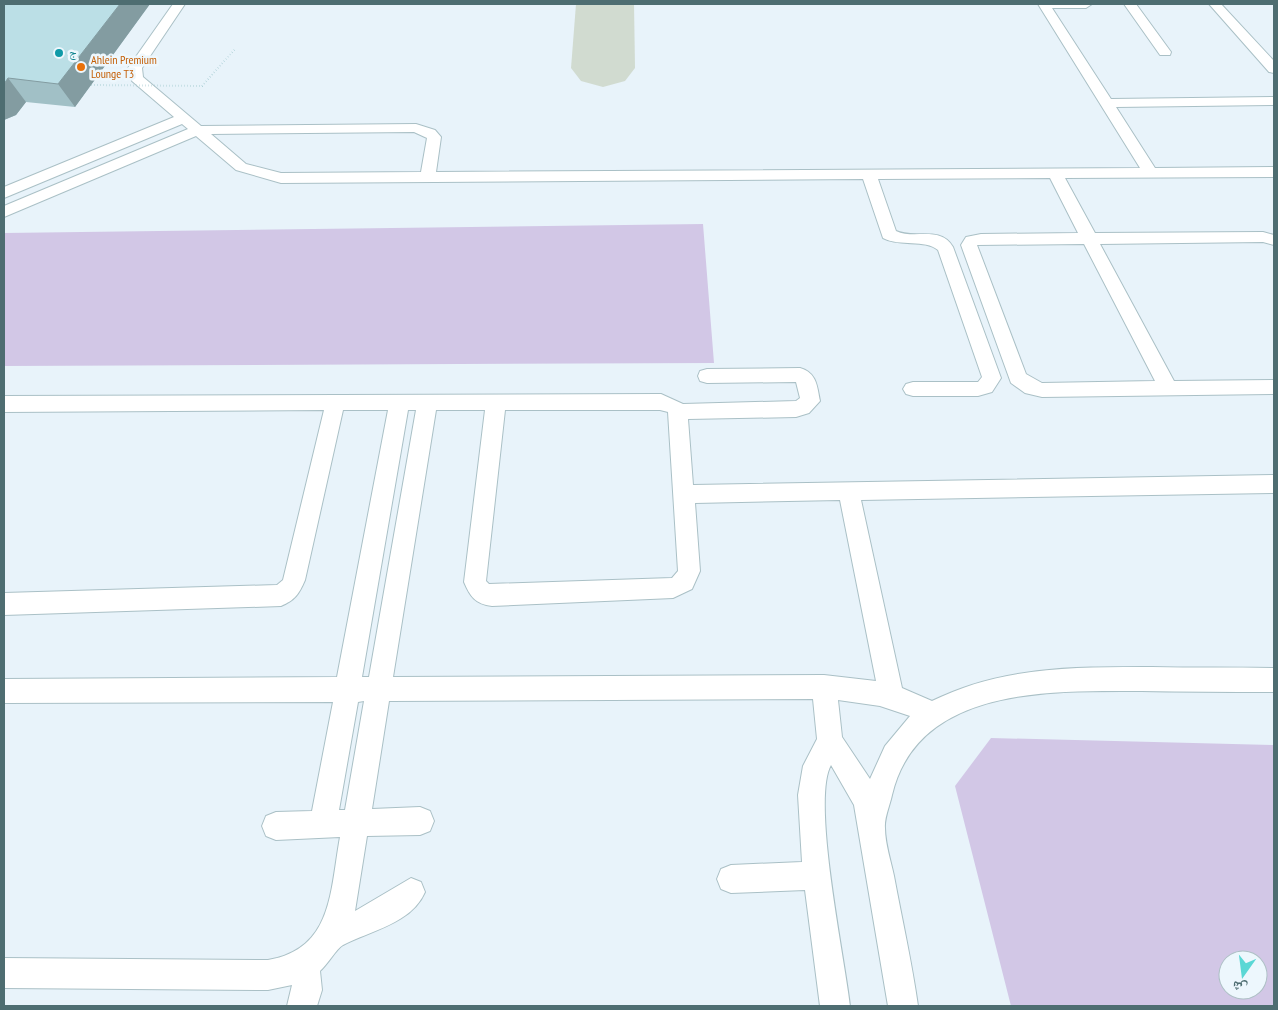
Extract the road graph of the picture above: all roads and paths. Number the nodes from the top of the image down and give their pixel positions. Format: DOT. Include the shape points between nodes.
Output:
graph roads {
  1 [pos="179,4"];
  2 [pos="1044,4"];
  3 [pos="1086,4"];
  4 [pos="1130,4"];
  5 [pos="1215,4"];
  6 [pos="236,48"];
  7 [pos="1165,52"];
  8 [pos="1274,70"];
  9 [pos="91,85"];
  10 [pos="1274,101"];
  11 [pos="1107,104"];
  12 [pos="183,118"];
  13 [pos="197,130"];
  14 [pos="1274,172"];
  15 [pos="1055,173"];
  16 [pos="1151,173"];
  17 [pos="869,174"];
  18 [pos="428,177"];
  19 [pos="4,194"];
  20 [pos="4,212"];
  21 [pos="1089,238"];
  22 [pos="1274,240"];
  23 [pos="707,376"];
  24 [pos="1274,387"];
  25 [pos="1168,388"];
  26 [pos="913,389"];
  27 [pos="496,402"];
  28 [pos="335,403"];
  29 [pos="399,403"];
  30 [pos="427,403"];
  31 [pos="4,404"];
  32 [pos="678,412"];
  33 [pos="1274,484"];
  34 [pos="849,491"];
  35 [pos="684,494"];
  36 [pos="4,604"];
  37 [pos="1274,680"];
  38 [pos="824,687"];
  39 [pos="347,689"];
  40 [pos="380,689"];
  41 [pos="4,691"];
  42 [pos="891,696"];
  43 [pos="932,714"];
  44 [pos="830,741"];
  45 [pos="420,822"];
  46 [pos="358,823"];
  47 [pos="323,825"];
  48 [pos="276,826"];
  49 [pos="872,827"];
  50 [pos="817,876"];
  51 [pos="731,879"];
  52 [pos="411,892"];
  53 [pos="333,934"];
  54 [pos="305,965"];
  55 [pos="4,973"];
  56 [pos="302,1006"];
  57 [pos="835,1006"];
  58 [pos="903,1006"];
  1 -- 12 [label="lane" via="135,68 135,73"];
  2 -- 3 [label="lane"];
  2 -- 11 [label="lane"];
  4 -- 7 [label="lane"];
  5 -- 8 [label="lane"];
  6 -- 9 [label="path, bridge" via="202,86"];
  10 -- 11 [label="lane"];
  11 -- 16 [label="lane"];
  12 -- 13 [label="lane"];
  12 -- 19 [label="lane"];
  13 -- 18 [label="lane" via="241,167 265,176 295,179"];
  13 -- 18 [label="lane" via="416,128 434,137"];
  13 -- 20 [label="lane"];
  14 -- 16 [label="lane"];
  15 -- 16 [label="lane"];
  15 -- 17 [label="lane"];
  15 -- 21 [label="lane"];
  17 -- 18 [label="lane"];
  17 -- 26 [label="lane" via="889,234 897,238 934,239 945,247 992,378 985,387 978,389"];
  21 -- 22 [label="lane" via="1263,237"];
  21 -- 25 [label="lane"];
  21 -- 25 [label="lane" via="981,239 969,245 1018,378 1032,388 1042,390"];
  23 -- 32 [label="lane" via="800,375 807,381 810,401 796,410"];
  24 -- 25 [label="lane"];
  27 -- 30 [label="lane"];
  27 -- 32 [label="lane" via="661,402"];
  27 -- 35 [label="lane" via="475,582 484,595 673,588 681,585 689,572"];
  28 -- 29 [label="lane"];
  28 -- 31 [label="lane"];
  28 -- 36 [label="lane" via="294,580 290,589 281,595"];
  29 -- 30 [label="lane"];
  29 -- 39 [label="lane"];
  30 -- 40 [label="lane"];
  32 -- 35 [label="lane"];
  33 -- 34 [label="lane"];
  34 -- 35 [label="lane"];
  34 -- 42 [label="lane"];
  37 -- 43 [label="lane" via="1073,679 1028,683 988,691"];
  38 -- 40 [label="lane"];
  38 -- 42 [label="lane"];
  38 -- 44 [label="lane"];
  39 -- 40 [label="lane"];
  39 -- 41 [label="lane"];
  39 -- 47 [label="lane"];
  40 -- 46 [label="lane"];
  42 -- 43 [label="lane"];
  43 -- 49 [label="lane" via="913,729 894,755 882,782"];
  44 -- 49 [label="lane" via="860,788"];
  44 -- 50 [label="lane" via="816,766 811,795"];
  45 -- 46 [label="lane"];
  46 -- 47 [label="lane"];
  46 -- 53 [label="lane" via="341,912"];
  47 -- 48 [label="lane"];
  49 -- 58 [label="lane"];
  50 -- 51 [label="lane"];
  50 -- 57 [label="lane"];
  52 -- 53 [label="lane" via="386,912 362,925"];
  53 -- 54 [label="lane" via="321,952"];
  54 -- 55 [label="lane" via="287,973 268,975"];
  54 -- 56 [label="lane" via="307,990"];
}
